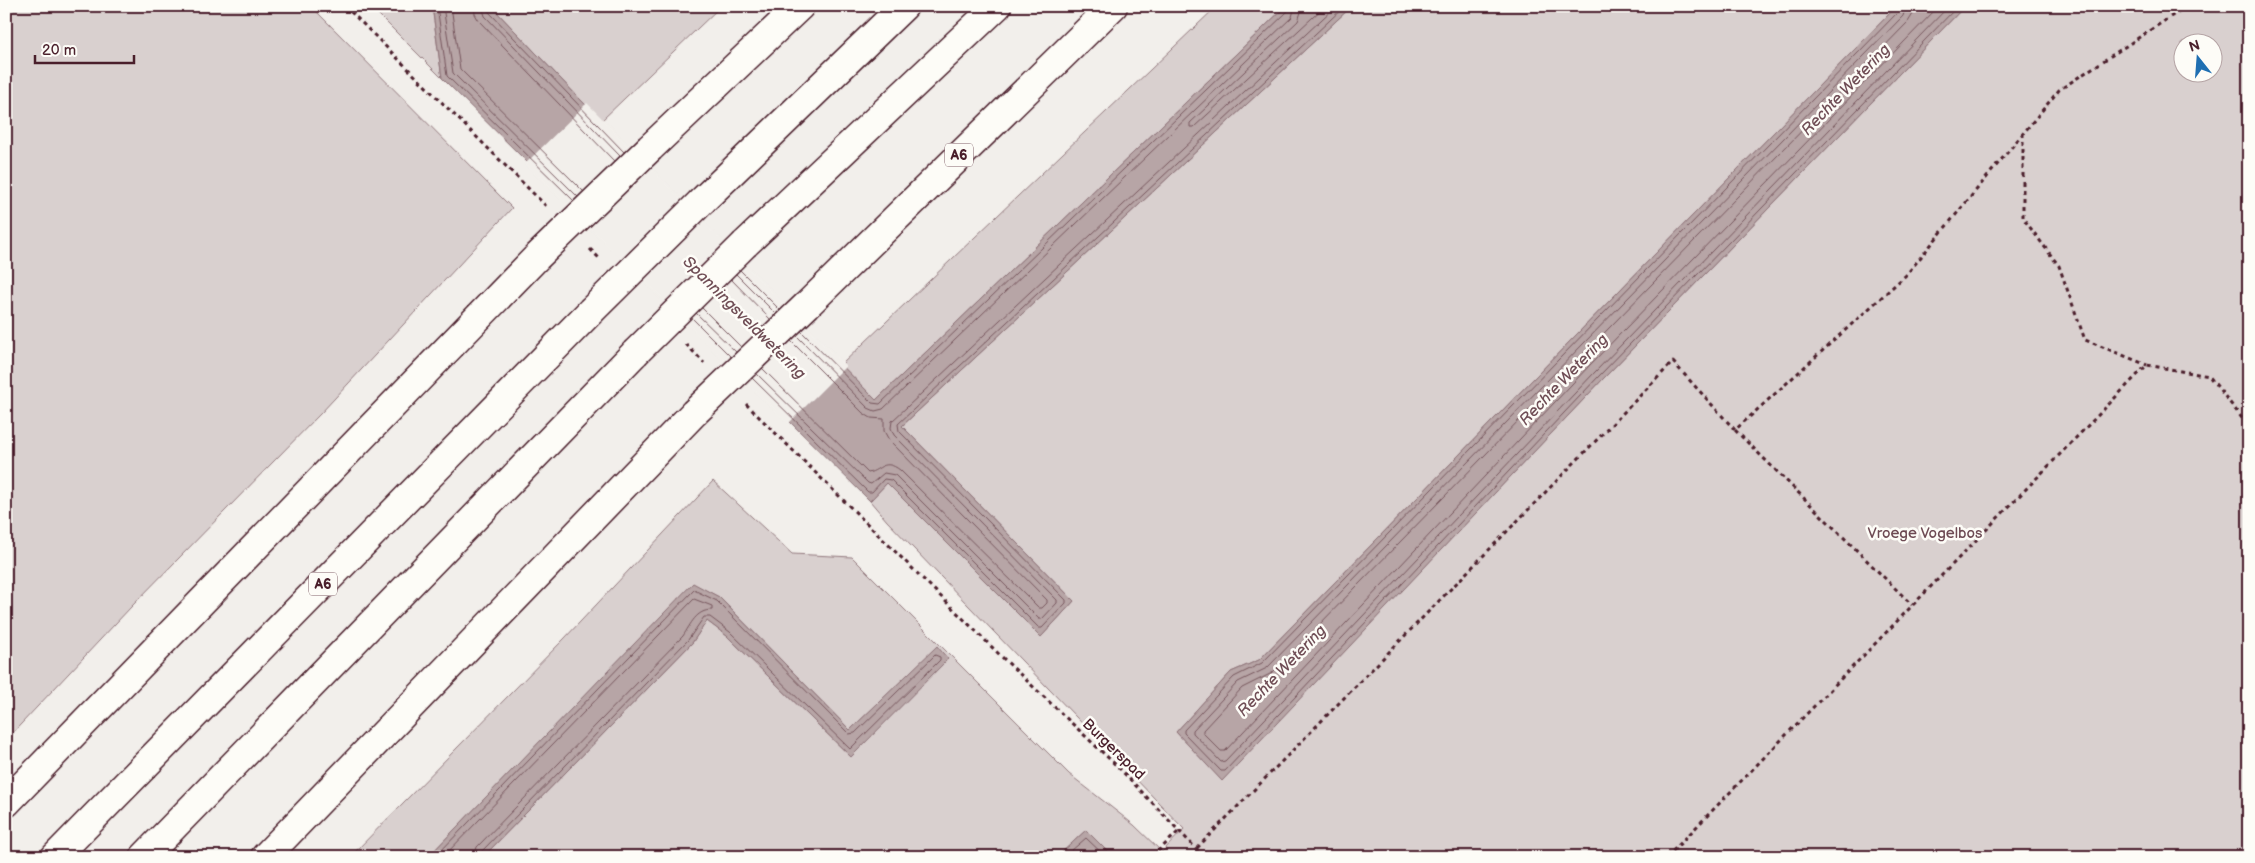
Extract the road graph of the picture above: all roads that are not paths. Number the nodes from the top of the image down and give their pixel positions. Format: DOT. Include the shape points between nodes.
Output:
graph roads {
  1 [pos="800,6"];
  2 [pos="904,6"];
  3 [pos="997,6"];
  4 [pos="1113,6"];
  5 [pos="6,803"];
  6 [pos="55,857"];
  7 [pos="144,857"];
  8 [pos="265,857"];
  1 -- 5 [label="highway, bridge" via="537,257"];
  2 -- 6 [label="highway, A6, bridge" via="591,311"];
  3 -- 7 [label="highway, bridge" via="745,244"];
  4 -- 8 [label="highway, A6, bridge" via="694,414"];
}
